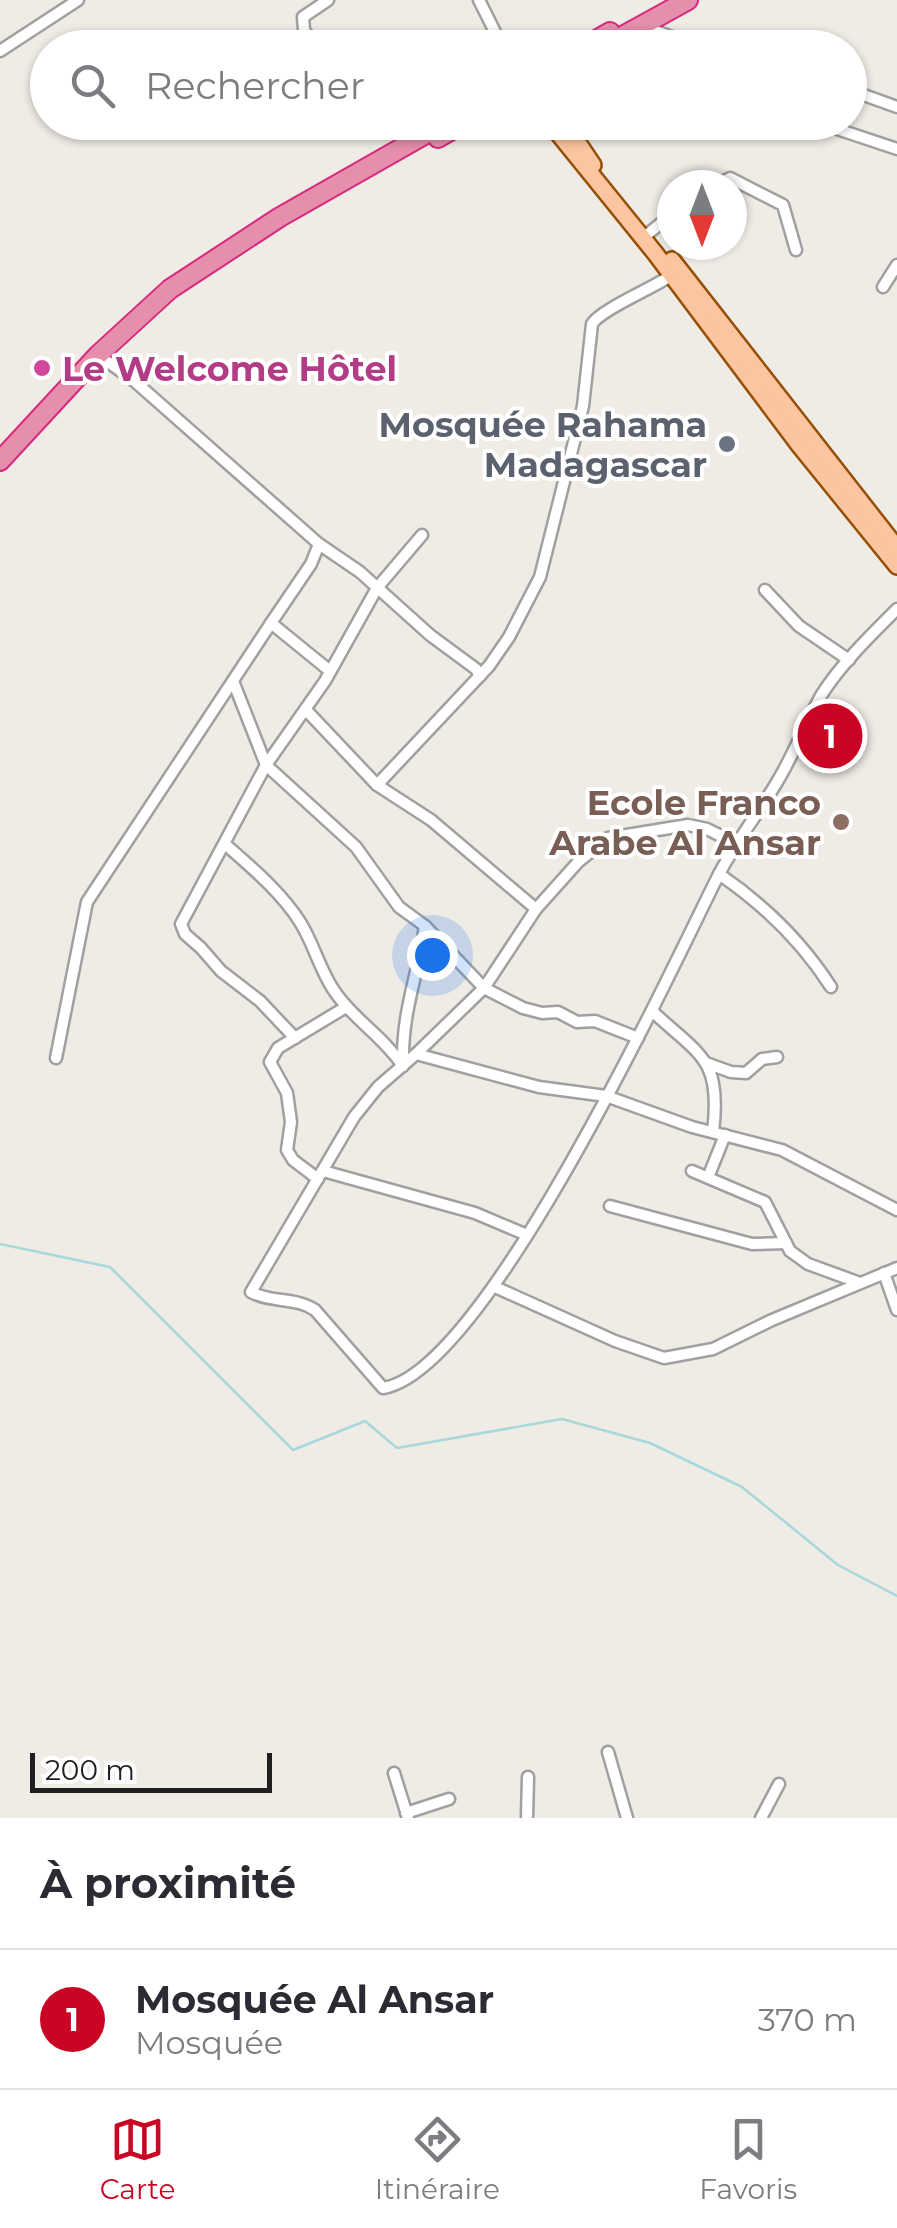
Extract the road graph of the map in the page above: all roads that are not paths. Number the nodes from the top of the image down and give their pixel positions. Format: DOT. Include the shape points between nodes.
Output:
graph roads {
  1 [pos="78,0"];
  2 [pos="328,0"];
  3 [pos="479,0"];
  4 [pos="667,0"];
  5 [pos="688,0"];
  6 [pos="642,26"];
  7 [pos="32,30"];
  8 [pos="304,30"];
  9 [pos="494,30"];
  10 [pos="614,30"];
  11 [pos="635,30"];
  12 [pos="653,30"];
  13 [pos="30,31"];
  14 [pos="0,51"];
  15 [pos="867,96"];
  16 [pos="897,107"];
  17 [pos="416,140"];
  18 [pos="434,140"];
  19 [pos="563,140"];
  20 [pos="576,140"];
  21 [pos="867,140"];
  22 [pos="897,150"];
  23 [pos="747,187"];
  24 [pos="657,226"];
  25 [pos="649,232"];
  26 [pos="252,235"];
  27 [pos="796,250"];
  28 [pos="897,265"];
  29 [pos="672,275"];
  30 [pos="883,287"];
  31 [pos="98,355"];
  32 [pos="0,461"];
  33 [pos="422,535"];
  34 [pos="320,544"];
  35 [pos="897,548"];
  36 [pos="897,566"];
  37 [pos="377,588"];
  38 [pos="765,590"];
  39 [pos="897,609"];
  40 [pos="270,623"];
  41 [pos="848,660"];
  42 [pos="330,671"];
  43 [pos="480,676"];
  44 [pos="233,681"];
  45 [pos="306,710"];
  46 [pos="266,765"];
  47 [pos="377,785"];
  48 [pos="224,844"];
  49 [pos="737,844"];
  50 [pos="718,874"];
  51 [pos="536,909"];
  52 [pos="426,926"];
  53 [pos="831,987"];
  54 [pos="484,988"];
  55 [pos="346,1006"];
  56 [pos="652,1012"];
  57 [pos="295,1038"];
  58 [pos="638,1038"];
  59 [pos="416,1054"];
  60 [pos="56,1058"];
  61 [pos="778,1058"];
  62 [pos="706,1063"];
  63 [pos="403,1066"];
  64 [pos="606,1096"];
  65 [pos="719,1134"];
  66 [pos="692,1171"];
  67 [pos="321,1175"];
  68 [pos="708,1176"];
  69 [pos="610,1206"];
  70 [pos="897,1210"];
  71 [pos="527,1235"];
  72 [pos="786,1243"];
  73 [pos="897,1268"];
  74 [pos="884,1273"];
  75 [pos="861,1284"];
  76 [pos="495,1287"];
  77 [pos="897,1310"];
  78 [pos="608,1752"];
  79 [pos="394,1773"];
  80 [pos="528,1777"];
  81 [pos="779,1784"];
  82 [pos="448,1799"];
  83 [pos="407,1815"];
  84 [pos="527,1818"];
  85 [pos="627,1818"];
  86 [pos="761,1818"];
  1 -- 7 [label="street"];
  2 -- 8 [label="street" via="303,17"];
  3 -- 9 [label="street"];
  4 -- 10 [label="highway"];
  5 -- 6 [label="highway"];
  6 -- 11 [label="highway"];
  6 -- 12 [label="street"];
  13 -- 14 [label="street"];
  15 -- 16 [label="street"];
  17 -- 26 [label="highway"];
  18 -- 26 [label="highway"];
  19 -- 29 [label="main road"];
  20 -- 25 [label="main road"];
  21 -- 22 [label="street"];
  23 -- 27 [label="street" via="783,205"];
  24 -- 25 [label="street"];
  25 -- 35 [label="main road"];
  26 -- 31 [label="highway" via="170,289"];
  28 -- 30 [label="street"];
  29 -- 36 [label="main road"];
  29 -- 43 [label="street" via="592,324 587,387 540,577"];
  31 -- 32 [label="highway"];
  31 -- 34 [label="street"];
  33 -- 37 [label="street"];
  34 -- 37 [label="street"];
  34 -- 40 [label="street"];
  37 -- 42 [label="street"];
  37 -- 43 [label="street"];
  38 -- 41 [label="street" via="799,626"];
  39 -- 41 [label="street"];
  40 -- 42 [label="street"];
  40 -- 44 [label="street"];
  41 -- 49 [label="street"];
  42 -- 45 [label="street"];
  43 -- 47 [label="street"];
  44 -- 46 [label="street"];
  44 -- 60 [label="street" via="87,902"];
  45 -- 46 [label="street"];
  45 -- 47 [label="street"];
  46 -- 48 [label="street"];
  46 -- 52 [label="street" via="356,847 399,907"];
  47 -- 51 [label="street" via="431,820"];
  48 -- 55 [label="street" via="299,920"];
  48 -- 57 [label="street" via="181,929"];
  49 -- 50 [label="street"];
  49 -- 51 [label="street" via="688,825 608,838"];
  50 -- 53 [label="street" via="779,924"];
  50 -- 56 [label="street"];
  51 -- 54 [label="street"];
  52 -- 54 [label="street"];
  52 -- 63 [label="street" via="404,1016"];
  54 -- 58 [label="street" via="523,1008 595,1021"];
  54 -- 59 [label="street"];
  55 -- 57 [label="street"];
  55 -- 63 [label="street"];
  56 -- 58 [label="street"];
  56 -- 62 [label="street"];
  57 -- 67 [label="street" via="270,1062 287,1093 287,1150 292,1160"];
  58 -- 64 [label="street"];
  59 -- 63 [label="street"];
  59 -- 64 [label="street" via="539,1087"];
  61 -- 62 [label="street" via="762,1059 746,1073"];
  62 -- 65 [label="street"];
  63 -- 67 [label="street" via="354,1117"];
  64 -- 65 [label="street"];
  64 -- 71 [label="street"];
  65 -- 68 [label="street"];
  65 -- 70 [label="street" via="782,1150"];
  66 -- 68 [label="street"];
  67 -- 71 [label="street" via="475,1213"];
  67 -- 76 [label="street" via="251,1292 315,1310 380,1387 428,1364"];
  68 -- 72 [label="street" via="765,1202"];
  69 -- 72 [label="street" via="752,1244"];
  71 -- 76 [label="street"];
  72 -- 75 [label="street" via="808,1264"];
  73 -- 74 [label="street"];
  74 -- 75 [label="street"];
  74 -- 77 [label="street"];
  75 -- 76 [label="street" via="713,1349 664,1358"];
  78 -- 85 [label="street"];
  79 -- 83 [label="street"];
  80 -- 84 [label="street"];
  81 -- 86 [label="street"];
  82 -- 83 [label="street"];
}
